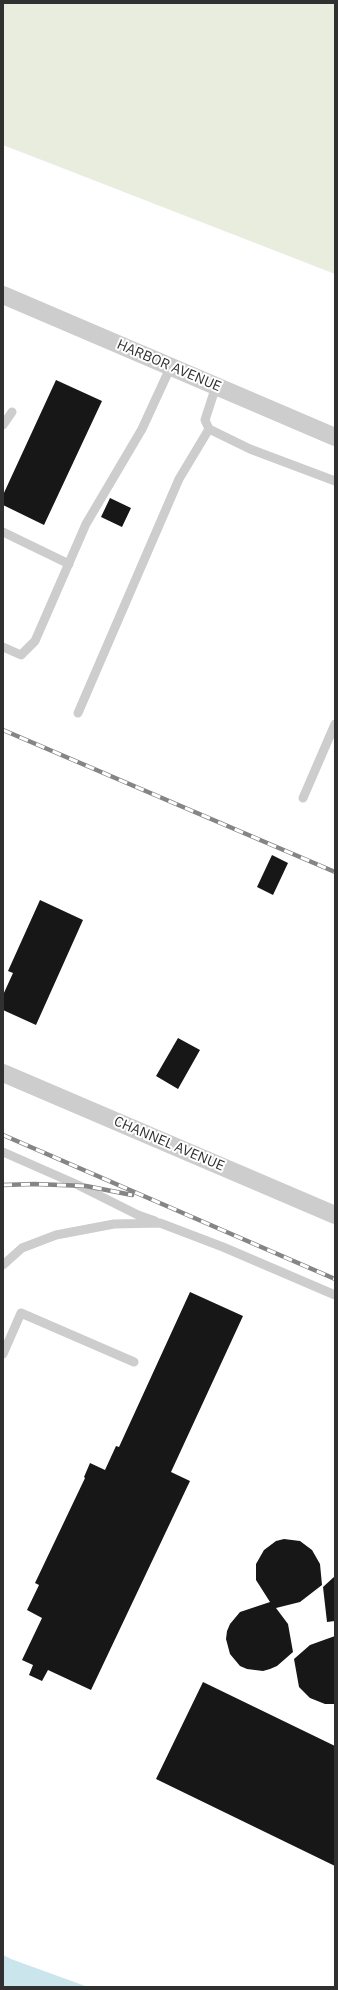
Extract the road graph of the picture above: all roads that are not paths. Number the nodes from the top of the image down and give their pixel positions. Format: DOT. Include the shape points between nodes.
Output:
graph roads {
  1 [pos="3,295"];
  2 [pos="170,366"];
  3 [pos="216,386"];
  4 [pos="12,412"];
  5 [pos="3,425"];
  6 [pos="209,429"];
  7 [pos="335,436"];
  8 [pos="335,482"];
  9 [pos="3,532"];
  10 [pos="69,564"];
  11 [pos="3,647"];
  12 [pos="78,713"];
  13 [pos="335,724"];
  14 [pos="303,798"];
  15 [pos="3,1073"];
  16 [pos="3,1152"];
  17 [pos="335,1215"];
  18 [pos="160,1223"];
  19 [pos="3,1265"];
  20 [pos="335,1295"];
  21 [pos="3,1354"];
  22 [pos="134,1362"];
  1 -- 2 [label="street, HARBOR AVENUE"];
  2 -- 3 [label="street, HARBOR AVENUE"];
  2 -- 10 [label="lane" via="142,430 86,524"];
  3 -- 6 [label="lane" via="205,420"];
  3 -- 7 [label="street, HARBOR AVENUE"];
  4 -- 5 [label="lane"];
  6 -- 8 [label="lane" via="250,449"];
  6 -- 12 [label="lane" via="179,479"];
  9 -- 10 [label="lane"];
  10 -- 11 [label="lane" via="34,641 21,655"];
  13 -- 14 [label="lane"];
  15 -- 17 [label="street, CHANNEL AVENUE"];
  16 -- 18 [label="lane"];
  18 -- 19 [label="lane" via="114,1224 56,1235 22,1248"];
  18 -- 20 [label="lane" via="223,1246"];
  21 -- 22 [label="lane" via="21,1312"];
}
